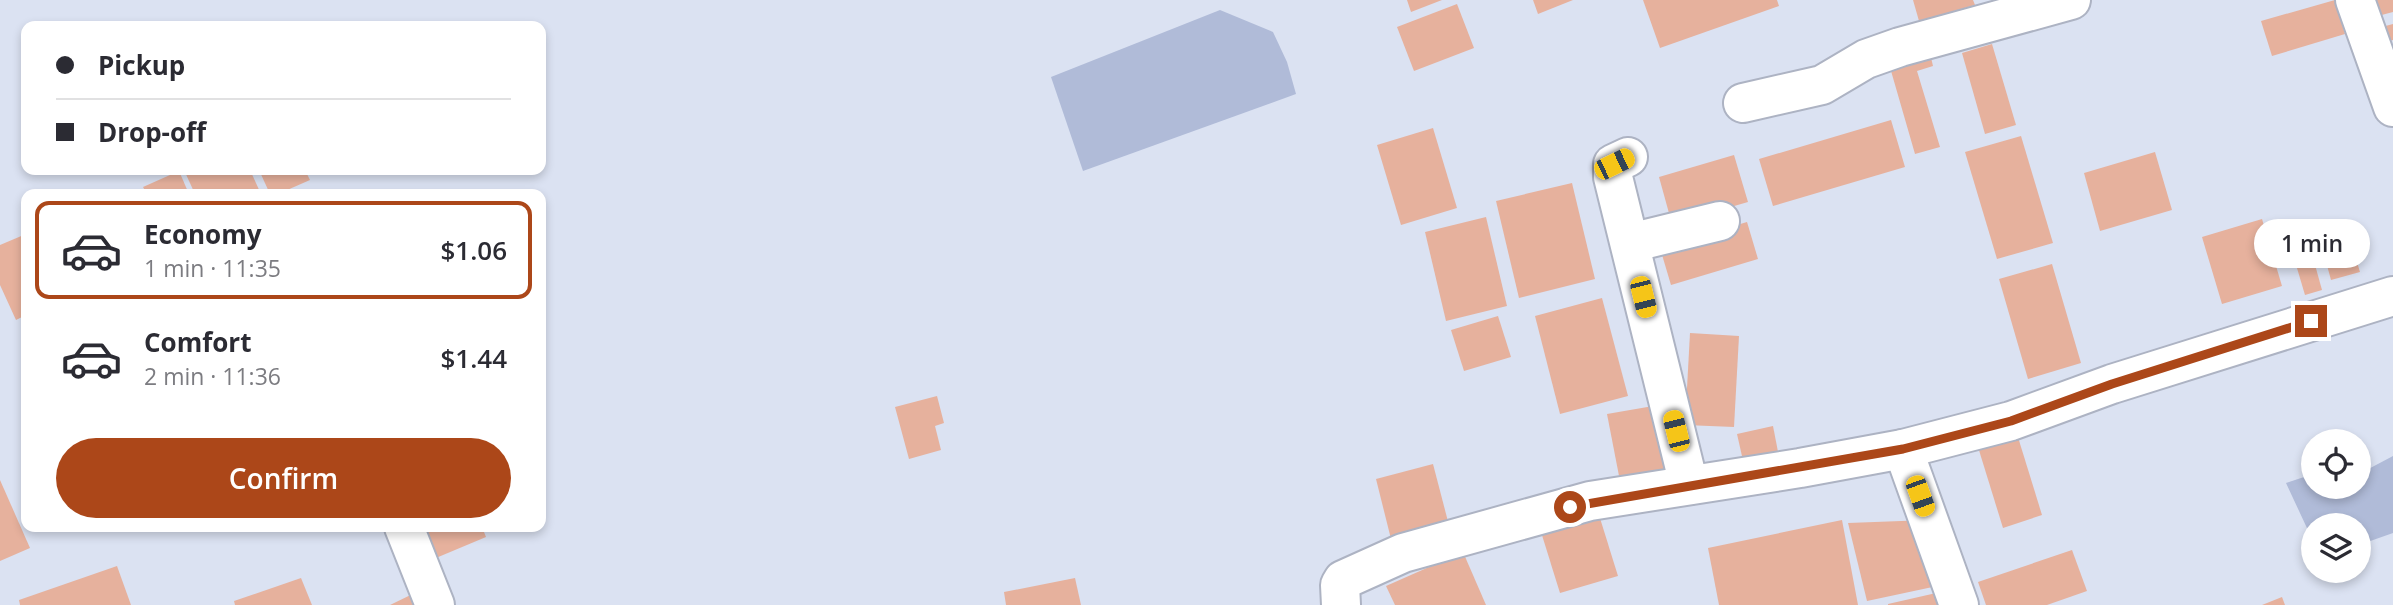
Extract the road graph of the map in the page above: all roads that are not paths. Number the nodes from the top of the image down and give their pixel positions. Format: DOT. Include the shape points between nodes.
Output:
graph roads {
  1 [pos="2071,0"];
  2 [pos="2355,0"];
  3 [pos="1743,103"];
  4 [pos="2393,107"];
  5 [pos="1628,157"];
  6 [pos="1720,220"];
  7 [pos="1630,243"];
  8 [pos="2393,296"];
  9 [pos="1903,449"];
  10 [pos="1689,485"];
  11 [pos="406,532"];
  12 [pos="435,605"];
  13 [pos="1341,605"];
  14 [pos="1959,605"];
  1 -- 3 [label="street" via="1900,47 1867,59 1822,85"];
  2 -- 4 [label="street"];
  5 -- 7 [label="street" via="1614,164 1613,177"];
  6 -- 7 [label="street"];
  7 -- 10 [label="street"];
  8 -- 9 [label="street" via="2112,384 2011,421"];
  9 -- 10 [label="street"];
  9 -- 14 [label="street"];
  10 -- 13 [label="street" via="1590,501 1403,553 1343,580"];
  11 -- 12 [label="street"];
}
